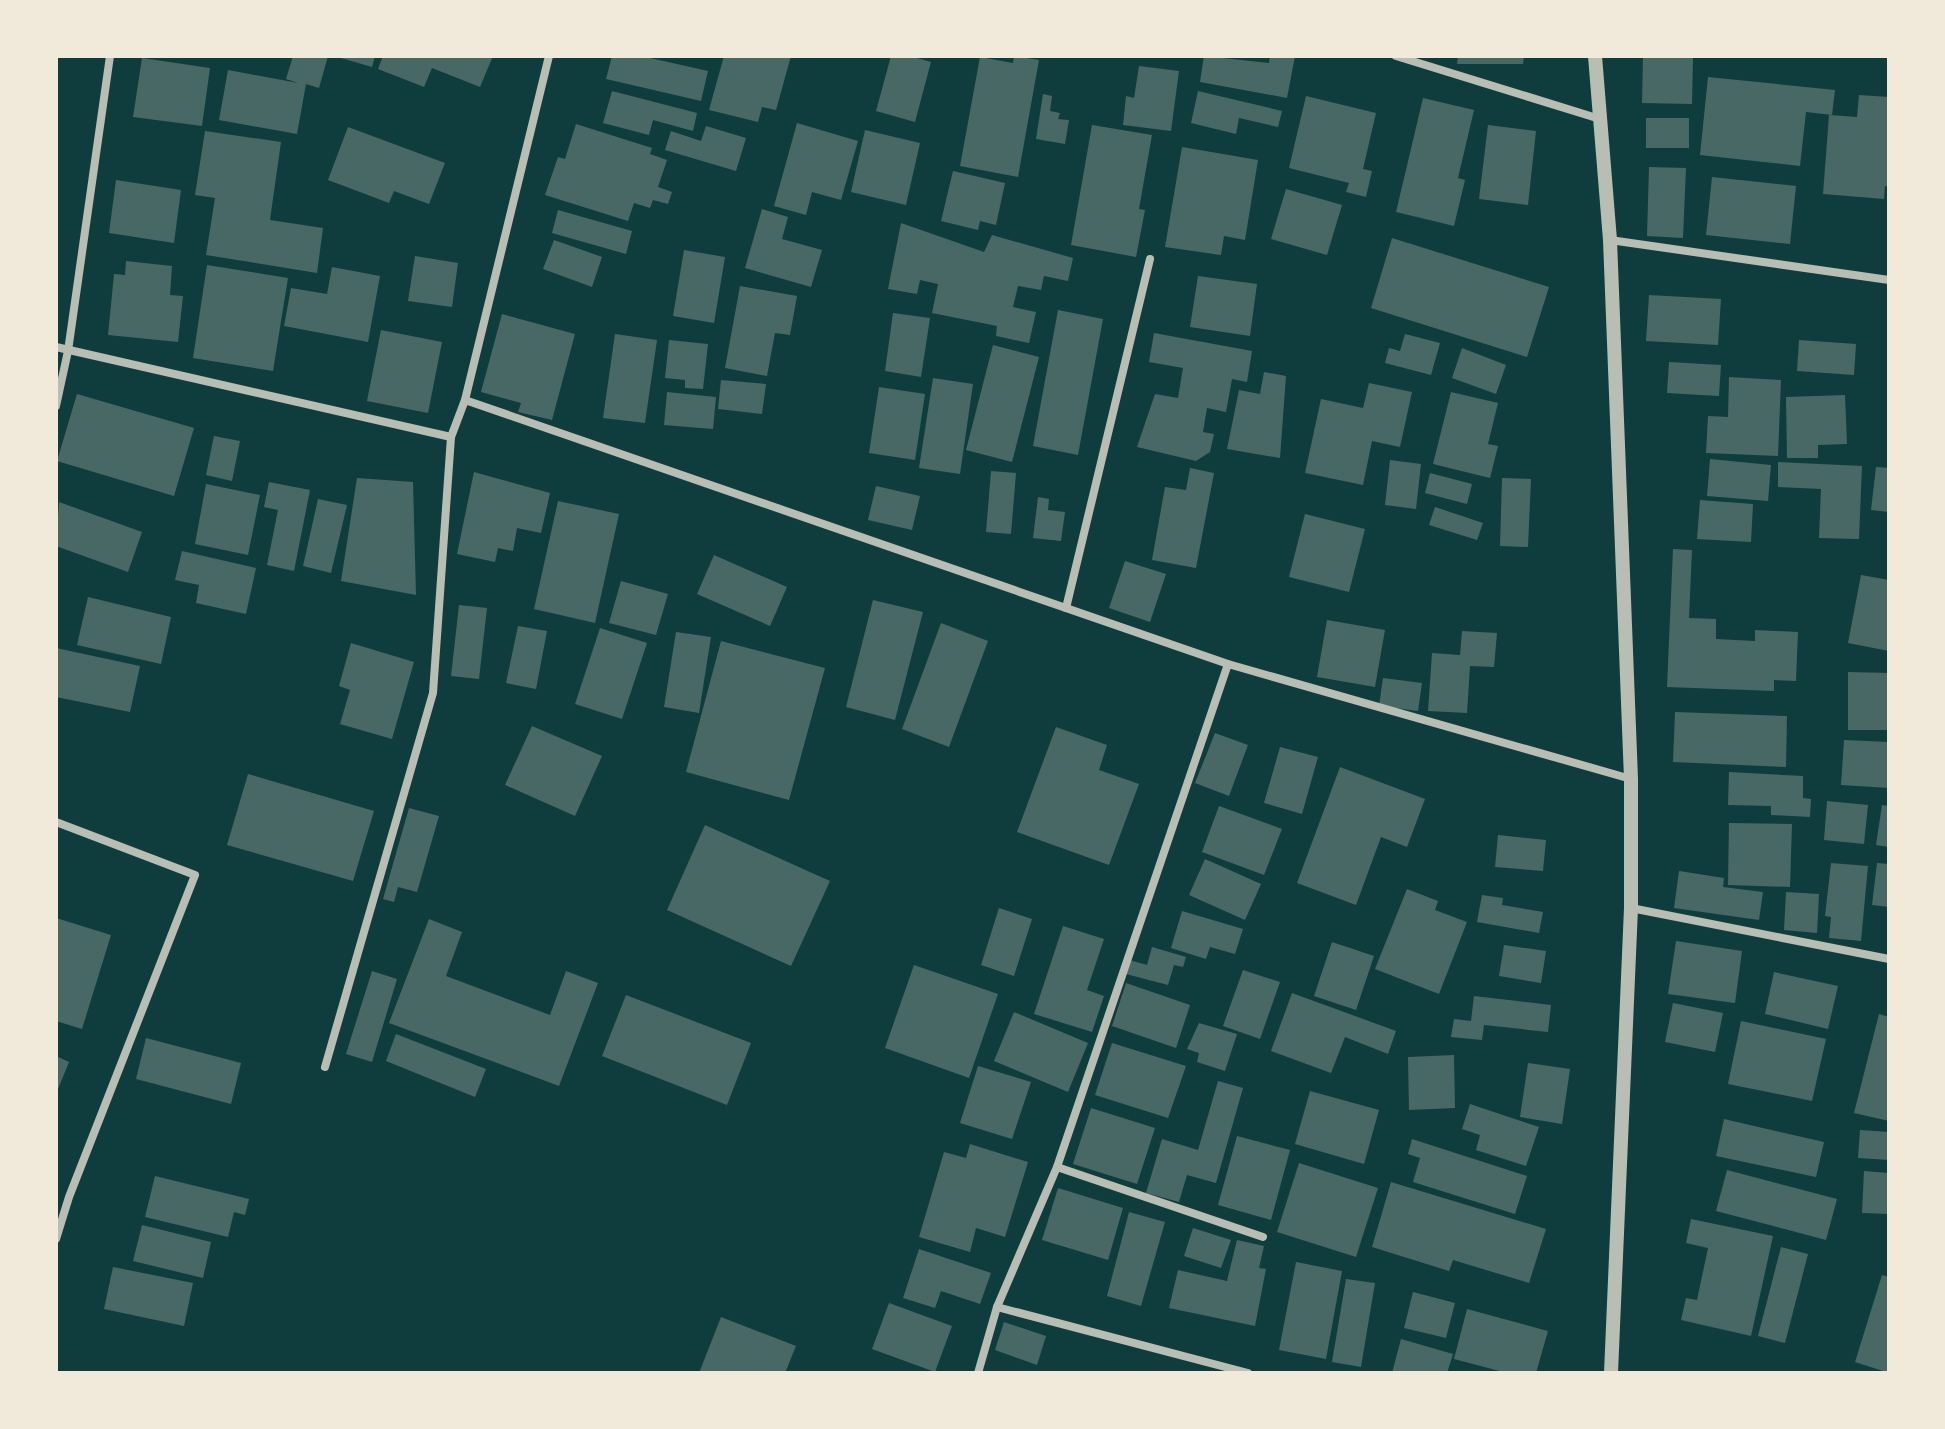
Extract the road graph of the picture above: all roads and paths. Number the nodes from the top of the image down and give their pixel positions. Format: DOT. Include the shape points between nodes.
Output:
graph roads {
  1 [pos="110,56"];
  2 [pos="549,56"];
  3 [pos="1396,56"];
  4 [pos="1595,56"];
  5 [pos="1600,119"];
  6 [pos="1610,240"];
  7 [pos="1150,259"];
  8 [pos="1889,280"];
  9 [pos="56,347"];
  10 [pos="68,351"];
  11 [pos="465,400"];
  12 [pos="56,406"];
  13 [pos="451,437"];
  14 [pos="1066,608"];
  15 [pos="1228,664"];
  16 [pos="1631,779"];
  17 [pos="56,822"];
  18 [pos="1631,908"];
  19 [pos="1889,959"];
  20 [pos="325,1067"];
  21 [pos="1057,1167"];
  22 [pos="1263,1237"];
  23 [pos="56,1239"];
  24 [pos="997,1307"];
  25 [pos="978,1373"];
  26 [pos="1248,1373"];
  27 [pos="1611,1373"];
  1 -- 10 [label="street"];
  2 -- 11 [label="street"];
  3 -- 5 [label="street"];
  4 -- 5 [label="street"];
  5 -- 6 [label="street"];
  6 -- 8 [label="street"];
  6 -- 16 [label="street"];
  7 -- 14 [label="street"];
  9 -- 10 [label="street"];
  10 -- 12 [label="street"];
  10 -- 13 [label="street"];
  11 -- 13 [label="street"];
  11 -- 14 [label="street"];
  13 -- 20 [label="street" via="433,693"];
  14 -- 15 [label="street"];
  15 -- 16 [label="street"];
  15 -- 21 [label="street"];
  16 -- 18 [label="street"];
  17 -- 23 [label="street" via="195,875"];
  18 -- 19 [label="street"];
  18 -- 27 [label="street"];
  21 -- 22 [label="street"];
  21 -- 24 [label="street"];
  24 -- 25 [label="street"];
  24 -- 26 [label="street"];
}
